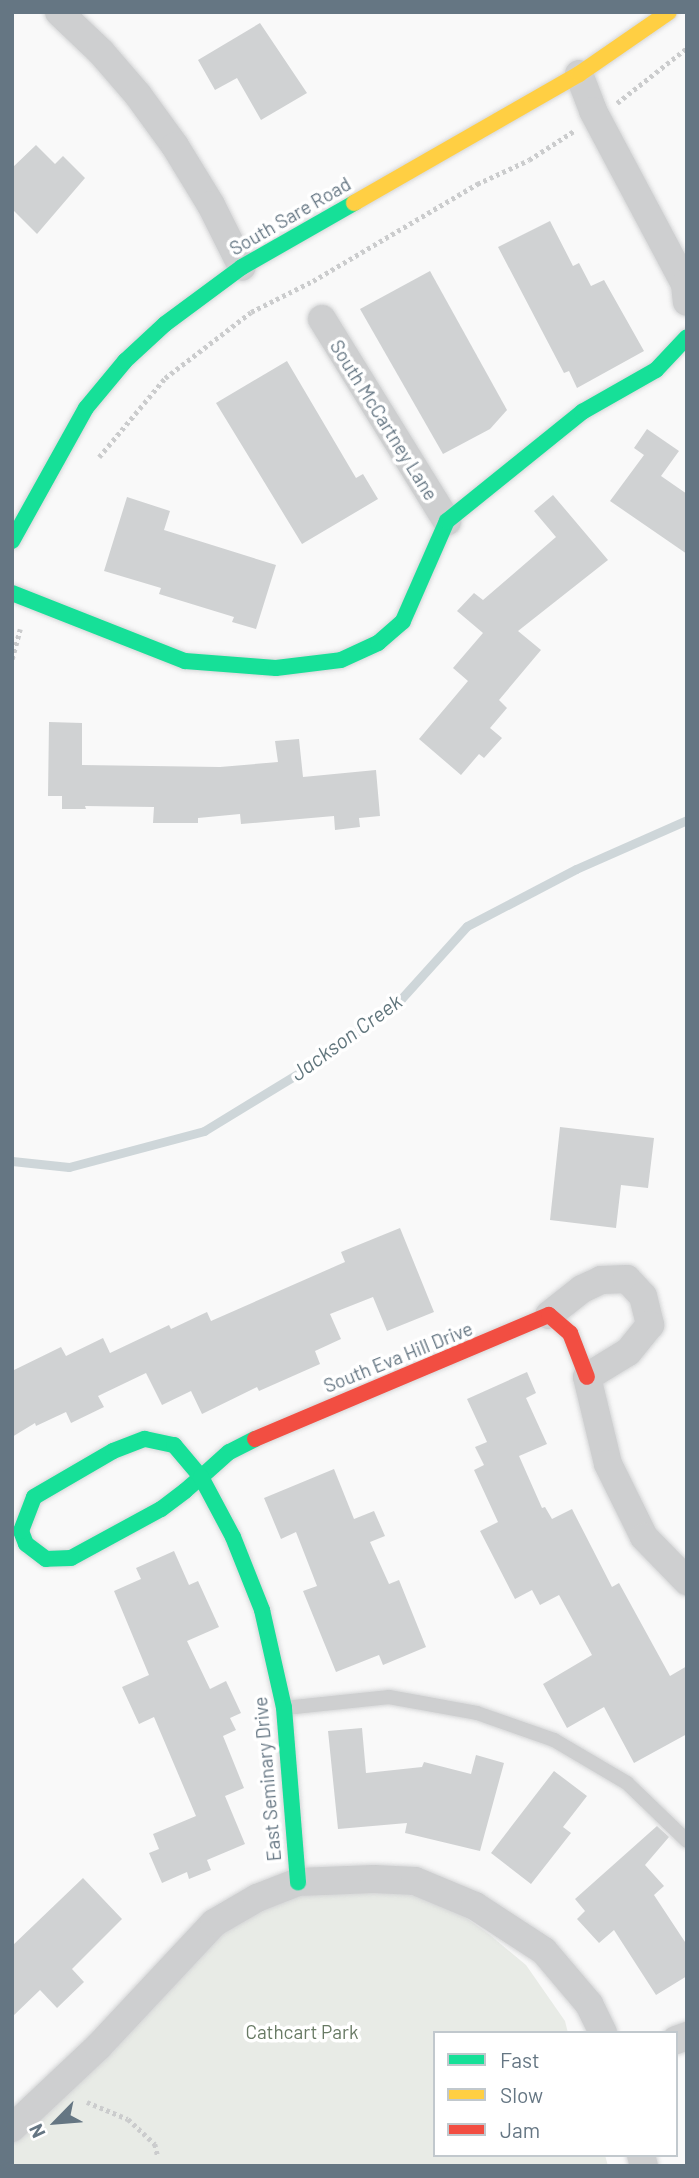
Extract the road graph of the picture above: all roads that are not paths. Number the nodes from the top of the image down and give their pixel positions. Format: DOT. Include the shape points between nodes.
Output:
graph roads {
  1 [pos="59,12"];
  2 [pos="669,12"];
  3 [pos="579,74"];
  4 [pos="243,267"];
  5 [pos="687,302"];
  6 [pos="322,319"];
  7 [pos="687,337"];
  8 [pos="447,521"];
  9 [pos="12,541"];
  10 [pos="12,593"];
  11 [pos="549,1315"];
  12 [pos="587,1377"];
  13 [pos="201,1477"];
  14 [pos="687,1581"];
  15 [pos="284,1708"];
  16 [pos="687,1841"];
  17 [pos="298,1882"];
  18 [pos="602,2031"];
  19 [pos="12,2128"];
  1 -- 4 [label="street" via="138,95 175,146"];
  2 -- 3 [label="street, South Sare Road"];
  3 -- 4 [label="street, South Sare Road"];
  3 -- 5 [label="street" via="593,111 685,284"];
  4 -- 9 [label="street, South Sare Road" via="165,324 125,361 86,408"];
  6 -- 8 [label="street, South McCartney Lane"];
  7 -- 8 [label="street, South McCartney Lane" via="656,370 582,412"];
  8 -- 10 [label="street, South McCartney Lane" via="403,621 378,643 341,660 276,668 185,662"];
  11 -- 12 [label="street" via="570,1334"];
  11 -- 12 [label="street" via="601,1280 627,1279 643,1296 650,1325 628,1352"];
  11 -- 13 [label="street, South Eva Hill Drive" via="282,1426 229,1452"];
  12 -- 14 [label="street" via="608,1464 644,1536"];
  13 -- 13 [label="street, South Eva Hill Drive" via="174,1446 145,1438 113,1451 34,1497 21,1531 26,1544 46,1559 71,1558 161,1509"];
  13 -- 15 [label="street, East Seminary Drive" via="233,1537 262,1610"];
  15 -- 16 [label="lane" via="388,1698 477,1713 554,1740 627,1783"];
  15 -- 17 [label="street, East Seminary Drive"];
  17 -- 18 [label="street" via="415,1881 475,1906 544,1951 589,2004"];
  17 -- 19 [label="street" via="257,1898 214,1923 98,2046"];
}
